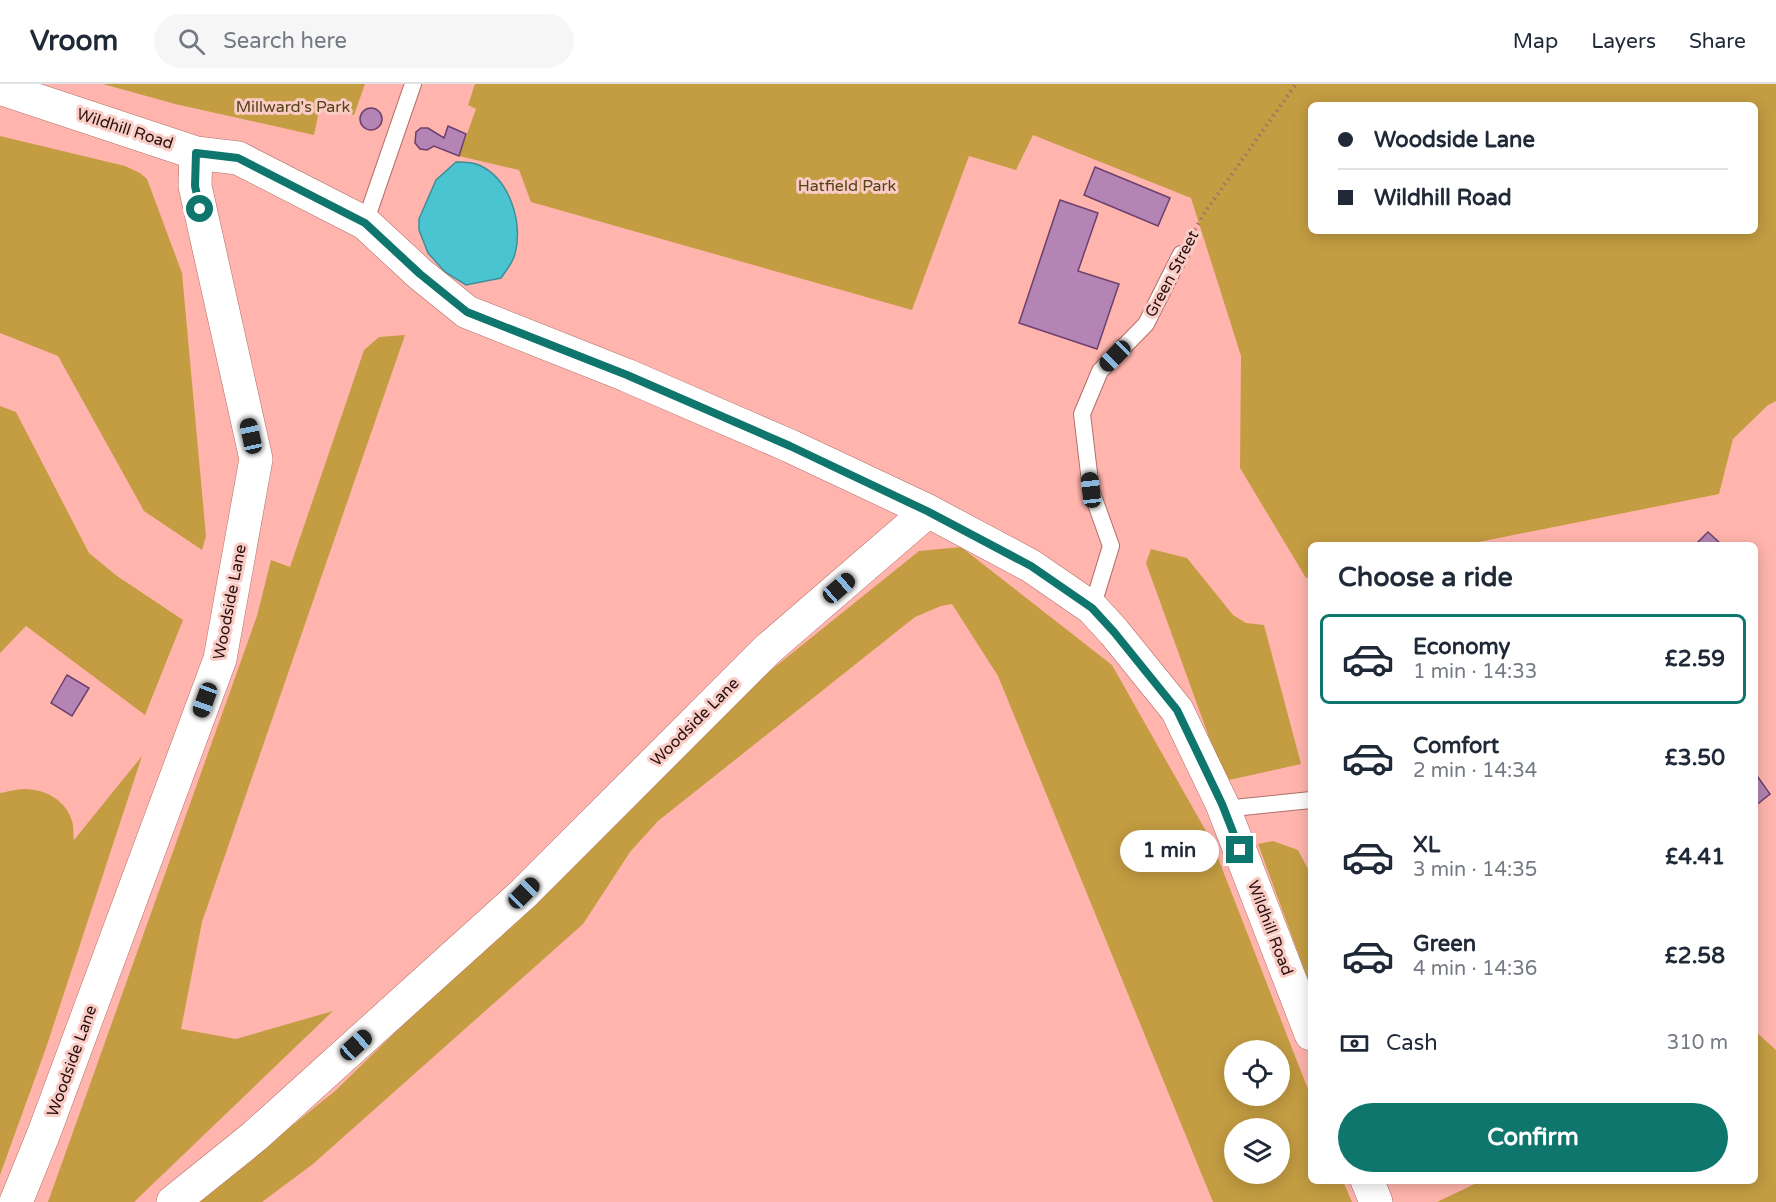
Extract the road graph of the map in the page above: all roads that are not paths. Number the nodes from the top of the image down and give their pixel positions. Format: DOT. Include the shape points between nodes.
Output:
graph roads {
  1 [pos="413,84"];
  2 [pos="0,88"];
  3 [pos="196,153"];
  4 [pos="365,223"];
  5 [pos="1181,254"];
  6 [pos="927,511"];
  7 [pos="1092,608"];
  8 [pos="1308,800"];
  9 [pos="1224,809"];
  10 [pos="1308,1026"];
  11 [pos="1369,1184"];
  12 [pos="16,1202"];
  13 [pos="173,1202"];
  14 [pos="1376,1202"];
  1 -- 4 [label="lane"];
  2 -- 3 [label="street, Wildhill Road"];
  3 -- 4 [label="street, Wildhill Road" via="238,158"];
  3 -- 12 [label="street, Woodside Lane" via="195,186 256,459 220,659 45,1134"];
  4 -- 6 [label="street, Wildhill Road" via="467,312 627,375"];
  5 -- 7 [label="lane, Green Street" via="1146,324 1100,371 1082,414 1091,490 1112,546"];
  6 -- 7 [label="street, Wildhill Road" via="1031,566"];
  6 -- 13 [label="street, Woodside Lane" via="768,649 524,893 255,1136"];
  7 -- 9 [label="street, Wildhill Road" via="1177,710"];
  8 -- 9 [label="lane"];
  9 -- 10 [label="street, Wildhill Road"];
  11 -- 14 [label="street"];
}
